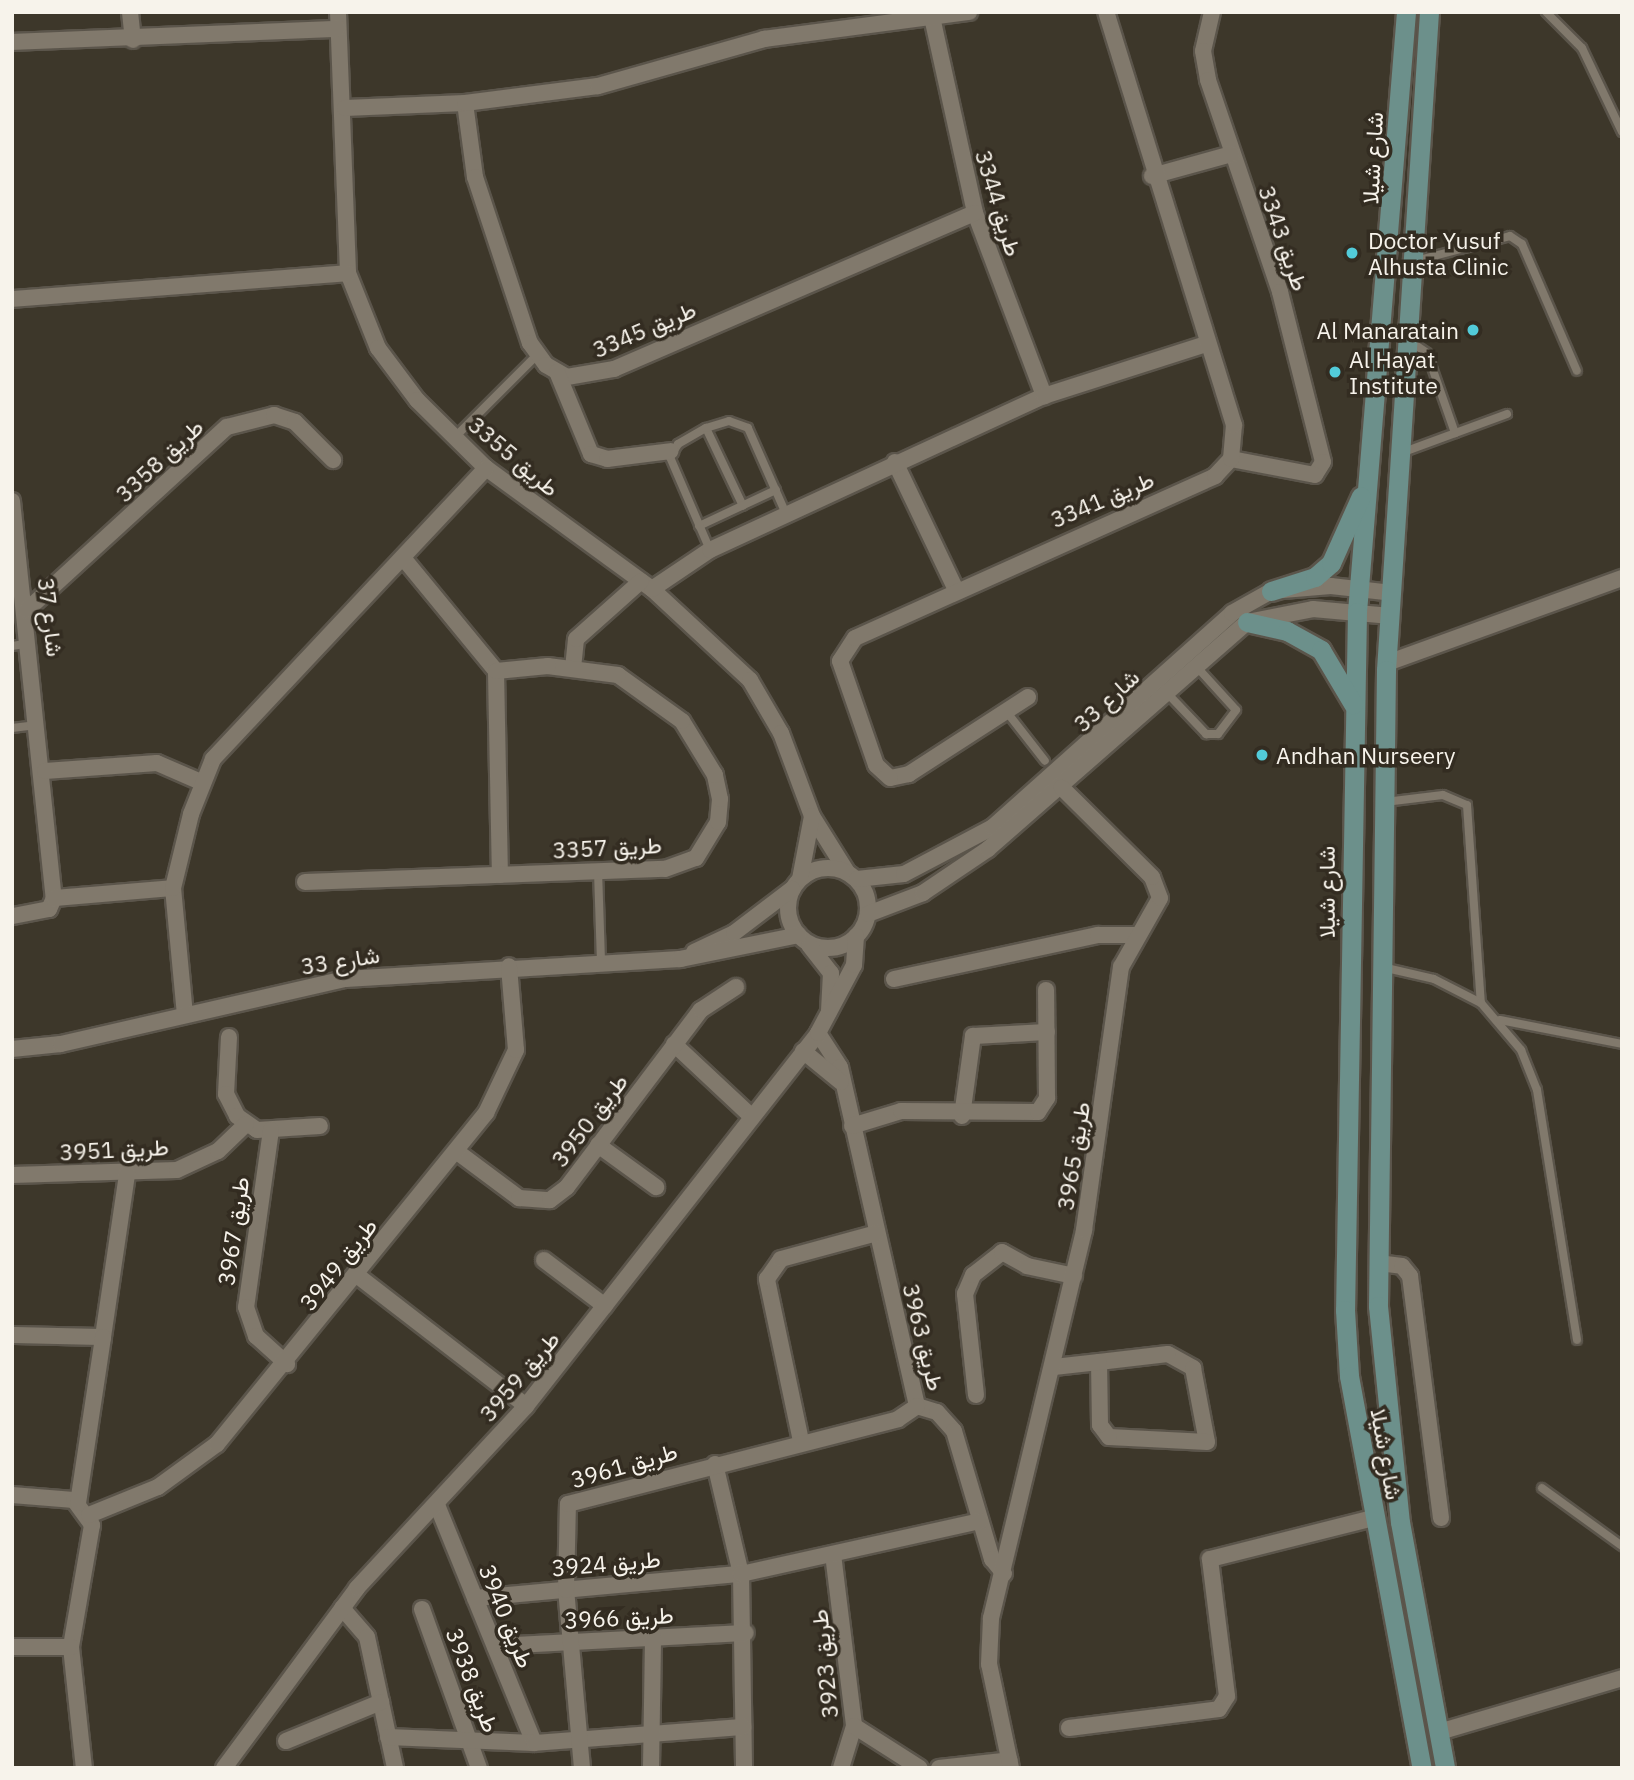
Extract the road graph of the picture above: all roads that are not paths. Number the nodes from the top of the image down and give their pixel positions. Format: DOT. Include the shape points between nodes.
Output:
graph roads {
  1 [pos="131,12"];
  2 [pos="969,12"];
  3 [pos="1106,12"];
  4 [pos="1212,12"];
  5 [pos="1406,12"];
  6 [pos="1429,12"];
  7 [pos="1546,12"];
  8 [pos="932,17"];
  9 [pos="338,20"];
  10 [pos="133,40"];
  11 [pos="12,43"];
  12 [pos="465,103"];
  13 [pos="345,108"];
  14 [pos="1622,132"];
  15 [pos="1232,154"];
  16 [pos="1152,176"];
  17 [pos="975,213"];
  18 [pos="1412,262"];
  19 [pos="348,274"];
  20 [pos="12,299"];
  21 [pos="1408,340"];
  22 [pos="1206,344"];
  23 [pos="537,355"];
  24 [pos="1577,371"];
  25 [pos="557,372"];
  26 [pos="1044,396"];
  27 [pos="1507,414"];
  28 [pos="706,428"];
  29 [pos="1455,433"];
  30 [pos="455,438"];
  31 [pos="671,451"];
  32 [pos="1401,453"];
  33 [pos="1231,459"];
  34 [pos="333,460"];
  35 [pos="895,463"];
  36 [pos="485,468"];
  37 [pos="1370,472"];
  38 [pos="776,490"];
  39 [pos="12,502"];
  40 [pos="743,506"];
  41 [pos="787,516"];
  42 [pos="699,526"];
  43 [pos="710,550"];
  44 [pos="404,559"];
  45 [pos="1622,578"];
  46 [pos="646,585"];
  47 [pos="955,588"];
  48 [pos="1360,588"];
  49 [pos="1271,591"];
  50 [pos="1392,593"];
  51 [pos="27,610"];
  52 [pos="1357,612"];
  53 [pos="1391,616"];
  54 [pos="1247,622"];
  55 [pos="31,643"];
  56 [pos="12,646"];
  57 [pos="1387,663"];
  58 [pos="1196,666"];
  59 [pos="573,668"];
  60 [pos="496,671"];
  61 [pos="1167,693"];
  62 [pos="1028,697"];
  63 [pos="1353,705"];
  64 [pos="1006,711"];
  65 [pos="40,725"];
  66 [pos="12,728"];
  67 [pos="1045,761"];
  68 [pos="45,771"];
  69 [pos="203,783"];
  70 [pos="1062,788"];
  71 [pos="1382,802"];
  72 [pos="812,816"];
  73 [pos="598,871"];
  74 [pos="500,875"];
  75 [pos="852,876"];
  76 [pos="304,882"];
  77 [pos="796,884"];
  78 [pos="173,888"];
  79 [pos="54,898"];
  80 [pos="868,915"];
  81 [pos="12,916"];
  82 [pos="1138,935"];
  83 [pos="856,936"];
  84 [pos="804,940"];
  85 [pos="680,959"];
  86 [pos="601,962"];
  87 [pos="509,966"];
  88 [pos="1379,967"];
  89 [pos="894,979"];
  90 [pos="736,987"];
  91 [pos="1046,990"];
  92 [pos="1481,1003"];
  93 [pos="186,1014"];
  94 [pos="829,1018"];
  95 [pos="1500,1020"];
  96 [pos="1047,1032"];
  97 [pos="818,1033"];
  98 [pos="229,1037"];
  99 [pos="674,1044"];
  100 [pos="1622,1044"];
  101 [pos="12,1049"];
  102 [pos="803,1051"];
  103 [pos="843,1084"];
  104 [pos="752,1116"];
  105 [pos="962,1116"];
  106 [pos="246,1124"];
  107 [pos="320,1126"];
  108 [pos="852,1126"];
  109 [pos="271,1130"];
  110 [pos="598,1144"];
  111 [pos="456,1151"];
  112 [pos="127,1174"];
  113 [pos="12,1175"];
  114 [pos="656,1186"];
  115 [pos="877,1233"];
  116 [pos="544,1260"];
  117 [pos="1378,1263"];
  118 [pos="358,1276"];
  119 [pos="1074,1276"];
  120 [pos="605,1306"];
  121 [pos="12,1335"];
  122 [pos="103,1337"];
  123 [pos="1577,1340"];
  124 [pos="1099,1362"];
  125 [pos="287,1364"];
  126 [pos="1054,1367"];
  127 [pos="976,1395"];
  128 [pos="526,1406"];
  129 [pos="916,1406"];
  130 [pos="801,1441"];
  131 [pos="715,1464"];
  132 [pos="1542,1488"];
  133 [pos="12,1495"];
  134 [pos="438,1505"];
  135 [pos="83,1509"];
  136 [pos="1373,1518"];
  137 [pos="1441,1518"];
  138 [pos="980,1521"];
  139 [pos="1622,1546"];
  140 [pos="833,1554"];
  141 [pos="741,1574"];
  142 [pos="1004,1574"];
  143 [pos="566,1590"];
  144 [pos="475,1598"];
  145 [pos="342,1608"];
  146 [pos="422,1609"];
  147 [pos="746,1633"];
  148 [pos="653,1638"];
  149 [pos="570,1642"];
  150 [pos="495,1646"];
  151 [pos="12,1647"];
  152 [pos="71,1647"];
  153 [pos="1622,1678"];
  154 [pos="381,1702"];
  155 [pos="854,1726"];
  156 [pos="743,1727"];
  157 [pos="1069,1728"];
  158 [pos="1439,1732"];
  159 [pos="388,1737"];
  160 [pos="648,1737"];
  161 [pos="577,1739"];
  162 [pos="286,1741"];
  163 [pos="534,1743"];
  164 [pos="474,1745"];
  165 [pos="241,1762"];
  166 [pos="1010,1764"];
  167 [pos="84,1768"];
  168 [pos="224,1768"];
  169 [pos="396,1768"];
  170 [pos="479,1768"];
  171 [pos="582,1768"];
  172 [pos="651,1768"];
  173 [pos="744,1768"];
  174 [pos="841,1768"];
  175 [pos="920,1768"];
  176 [pos="939,1768"];
  177 [pos="1422,1768"];
  178 [pos="1445,1768"];
  1 -- 10 [label="street"];
  2 -- 8 [label="street"];
  3 -- 16 [label="street"];
  4 -- 15 [label="street, طريق 3343" via="1203,51"];
  5 -- 37 [label="main road, شارع شيلا"];
  6 -- 18 [label="main road, شارع شيلا"];
  7 -- 14 [label="lane" via="1583,48"];
  8 -- 12 [label="street" via="764,38 598,86"];
  8 -- 17 [label="street, طريق 3344"];
  9 -- 10 [label="street"];
  9 -- 13 [label="street, طريق 3355"];
  10 -- 11 [label="street"];
  12 -- 13 [label="street"];
  12 -- 23 [label="street" via="475,177"];
  13 -- 19 [label="street, طريق 3355"];
  15 -- 16 [label="street"];
  15 -- 33 [label="street, طريق 3343" via="1280,292 1323,462 1315,475"];
  16 -- 22 [label="street"];
  17 -- 25 [label="street, طريق 3345" via="614,369 582,378"];
  17 -- 26 [label="street, طريق 3344"];
  18 -- 21 [label="main road, شارع شيلا"];
  18 -- 24 [label="lane" via="1510,236 1522,244"];
  19 -- 20 [label="street"];
  19 -- 30 [label="street, طريق 3355" via="378,348"];
  21 -- 29 [label="lane" via="1427,353"];
  21 -- 32 [label="main road, شارع شيلا"];
  22 -- 26 [label="street"];
  22 -- 33 [label="street" via="1234,425"];
  23 -- 25 [label="street"];
  23 -- 30 [label="lane"];
  25 -- 31 [label="street" via="591,454 607,459"];
  26 -- 35 [label="street"];
  27 -- 29 [label="lane"];
  28 -- 31 [label="lane"];
  28 -- 38 [label="lane" via="736,421 748,428"];
  28 -- 40 [label="lane"];
  29 -- 32 [label="lane"];
  30 -- 36 [label="street, طريق 3355"];
  31 -- 42 [label="lane" via="670,463"];
  32 -- 50 [label="main road, شارع شيلا"];
  33 -- 47 [label="street, طريق 3341" via="1215,475"];
  34 -- 51 [label="street, طريق 3358" via="295,422 274,415 227,427"];
  35 -- 41 [label="street"];
  35 -- 47 [label="street"];
  36 -- 44 [label="street"];
  36 -- 46 [label="street, طريق 3355"];
  37 -- 48 [label="main road, شارع شيلا"];
  37 -- 49 [label="main road" via="1331,563 1315,577"];
  38 -- 40 [label="lane"];
  38 -- 41 [label="lane"];
  39 -- 51 [label="street, شارع 37"];
  40 -- 42 [label="lane"];
  41 -- 43 [label="street"];
  42 -- 43 [label="lane"];
  43 -- 46 [label="street"];
  44 -- 60 [label="street"];
  44 -- 69 [label="street" via="213,760"];
  45 -- 57 [label="street"];
  46 -- 59 [label="street" via="576,639"];
  46 -- 72 [label="street, طريق 3355" via="750,680 780,733"];
  47 -- 64 [label="street, طريق 3341" via="844,648 842,675 876,765 890,778 904,778"];
  48 -- 49 [label="street, شارع 33"];
  48 -- 50 [label="street, شارع 33"];
  48 -- 52 [label="main road, شارع شيلا"];
  49 -- 75 [label="street, شارع 33" via="1232,613 993,827 904,874"];
  50 -- 53 [label="main road, شارع شيلا"];
  51 -- 55 [label="street, شارع 37"];
  52 -- 53 [label="street, شارع 33"];
  52 -- 54 [label="street, شارع 33" via="1294,610"];
  52 -- 63 [label="main road, شارع شيلا"];
  53 -- 57 [label="main road, شارع شيلا"];
  54 -- 58 [label="street, شارع 33"];
  54 -- 63 [label="main road" via="1287,631 1321,650"];
  55 -- 56 [label="lane"];
  55 -- 65 [label="street, شارع 37"];
  57 -- 71 [label="main road, شارع شيلا"];
  58 -- 61 [label="street, شارع 33"];
  58 -- 61 [label="lane" via="1236,710 1218,734 1206,734"];
  59 -- 60 [label="street, طريق 3357"];
  59 -- 73 [label="street, طريق 3357" via="618,675 682,722 715,775 720,799 718,822 696,858 665,869"];
  60 -- 74 [label="street"];
  61 -- 70 [label="street, شارع 33"];
  62 -- 64 [label="street, طريق 3341"];
  63 -- 136 [label="main road, شارع شيلا" via="1345,1310"];
  64 -- 67 [label="lane"];
  65 -- 66 [label="lane"];
  65 -- 68 [label="street, شارع 37"];
  68 -- 69 [label="street" via="157,763"];
  68 -- 79 [label="street, شارع 37"];
  69 -- 78 [label="street"];
  70 -- 80 [label="street, شارع 33" via="923,894"];
  70 -- 82 [label="street, طريق 3965" via="1157,883 1159,905"];
  71 -- 88 [label="main road, شارع شيلا"];
  71 -- 92 [label="lane" via="1443,795 1467,805"];
  72 -- 75 [label="street, طريق 3355"];
  72 -- 77 [label="street"];
  73 -- 74 [label="street, طريق 3357"];
  73 -- 86 [label="lane"];
  74 -- 76 [label="street, طريق 3357"];
  75 -- 77 [label="street" via="822,868"];
  75 -- 80 [label="street"];
  77 -- 84 [label="street" via="788,914"];
  77 -- 85 [label="street, شارع 33" via="734,933"];
  78 -- 79 [label="street"];
  78 -- 93 [label="street"];
  79 -- 81 [label="street" via="49,909"];
  80 -- 83 [label="street"];
  82 -- 89 [label="street" via="1098,935"];
  82 -- 119 [label="street, طريق 3965" via="1121,967"];
  83 -- 84 [label="street" via="834,947"];
  83 -- 94 [label="street, طريق 3959" via="854,965"];
  84 -- 85 [label="street, شارع 33"];
  84 -- 94 [label="street" via="831,973"];
  85 -- 86 [label="street, شارع 33"];
  86 -- 87 [label="street, شارع 33"];
  87 -- 93 [label="street, شارع 33" via="345,979"];
  87 -- 111 [label="street, طريق 3949" via="518,1034 511,1067"];
  88 -- 92 [label="lane" via="1434,979"];
  88 -- 117 [label="main road, شارع شيلا"];
  90 -- 99 [label="street, طريق 3950" via="708,1002"];
  91 -- 96 [label="street"];
  92 -- 95 [label="lane"];
  93 -- 101 [label="street, شارع 33"];
  94 -- 97 [label="street, طريق 3959"];
  95 -- 100 [label="lane"];
  95 -- 123 [label="lane" via="1537,1090"];
  96 -- 105 [label="street" via="972,1036"];
  96 -- 105 [label="street" via="1044,1107 1038,1112"];
  97 -- 102 [label="street, طريق 3959"];
  97 -- 103 [label="street, طريق 3963" via="837,1059"];
  98 -- 106 [label="street" via="226,1094"];
  99 -- 104 [label="street"];
  99 -- 110 [label="street, طريق 3950"];
  102 -- 103 [label="street"];
  102 -- 104 [label="street, طريق 3959"];
  103 -- 108 [label="street, طريق 3963"];
  104 -- 120 [label="street, طريق 3959"];
  105 -- 108 [label="street" via="901,1111"];
  106 -- 109 [label="street"];
  106 -- 112 [label="street, طريق 3951" via="191,1165"];
  107 -- 109 [label="street"];
  108 -- 115 [label="street, طريق 3963"];
  109 -- 125 [label="street, طريق 3967" via="246,1307 257,1336"];
  110 -- 111 [label="street, طريق 3950" via="560,1194 540,1202 519,1198"];
  110 -- 114 [label="street"];
  111 -- 118 [label="street, طريق 3949"];
  112 -- 113 [label="street, طريق 3951"];
  112 -- 122 [label="street"];
  115 -- 129 [label="street, طريق 3963"];
  115 -- 130 [label="street" via="789,1256 767,1279"];
  116 -- 120 [label="street"];
  117 -- 137 [label="street" via="1402,1266 1410,1276"];
  117 -- 158 [label="main road, شارع شيلا" via="1382,1378 1400,1522"];
  118 -- 125 [label="street, طريق 3949"];
  118 -- 128 [label="street"];
  119 -- 126 [label="street, طريق 3965"];
  119 -- 127 [label="street" via="1027,1266 1002,1252 973,1275 965,1294"];
  120 -- 128 [label="street, طريق 3959"];
  121 -- 122 [label="street"];
  122 -- 135 [label="street"];
  124 -- 124 [label="street" via="1168,1354 1185,1359 1195,1374 1208,1442 1109,1437 1100,1425"];
  124 -- 126 [label="street"];
  125 -- 135 [label="street, طريق 3949" via="199,1460 136,1498"];
  126 -- 142 [label="street, طريق 3965"];
  128 -- 134 [label="street, طريق 3959"];
  129 -- 130 [label="street, طريق 3961" via="898,1419"];
  129 -- 138 [label="street, طريق 3963" via="937,1412 954,1430"];
  130 -- 131 [label="street, طريق 3961"];
  131 -- 141 [label="street"];
  131 -- 143 [label="street, طريق 3961" via="568,1504"];
  132 -- 139 [label="lane"];
  133 -- 135 [label="street" via="62,1496"];
  134 -- 144 [label="street, طريق 3940"];
  134 -- 145 [label="street, طريق 3959"];
  135 -- 152 [label="street"];
  136 -- 157 [label="street" via="1210,1559 1227,1696 1219,1709"];
  136 -- 177 [label="main road, شارع شيلا"];
  138 -- 140 [label="street"];
  138 -- 142 [label="street, طريق 3963"];
  140 -- 141 [label="street"];
  140 -- 155 [label="street, طريق 3923"];
  141 -- 143 [label="street, طريق 3924"];
  141 -- 147 [label="street"];
  142 -- 166 [label="street" via="989,1649"];
  143 -- 144 [label="street, طريق 3924"];
  143 -- 149 [label="street, طريق 3961"];
  144 -- 150 [label="street, طريق 3940"];
  145 -- 154 [label="street" via="364,1629"];
  145 -- 165 [label="street, طريق 3959"];
  146 -- 164 [label="street, طريق 3938"];
  147 -- 148 [label="street, طريق 3966"];
  147 -- 156 [label="street"];
  148 -- 149 [label="street, طريق 3966"];
  148 -- 160 [label="street"];
  149 -- 150 [label="street, طريق 3966"];
  149 -- 161 [label="street, طريق 3961"];
  150 -- 163 [label="street, طريق 3940"];
  151 -- 152 [label="street"];
  152 -- 167 [label="street"];
  153 -- 158 [label="street"];
  154 -- 159 [label="street"];
  154 -- 162 [label="street"];
  155 -- 174 [label="street, طريق 3923"];
  155 -- 175 [label="street"];
  156 -- 160 [label="street"];
  156 -- 173 [label="street"];
  158 -- 178 [label="main road, شارع شيلا"];
  159 -- 164 [label="street"];
  159 -- 169 [label="street"];
  160 -- 161 [label="street"];
  160 -- 172 [label="street"];
  161 -- 163 [label="street"];
  161 -- 171 [label="street, طريق 3961"];
  163 -- 164 [label="street"];
  164 -- 170 [label="street, طريق 3938"];
  165 -- 168 [label="street, طريق 3959"];
  166 -- 176 [label="street"];
}
